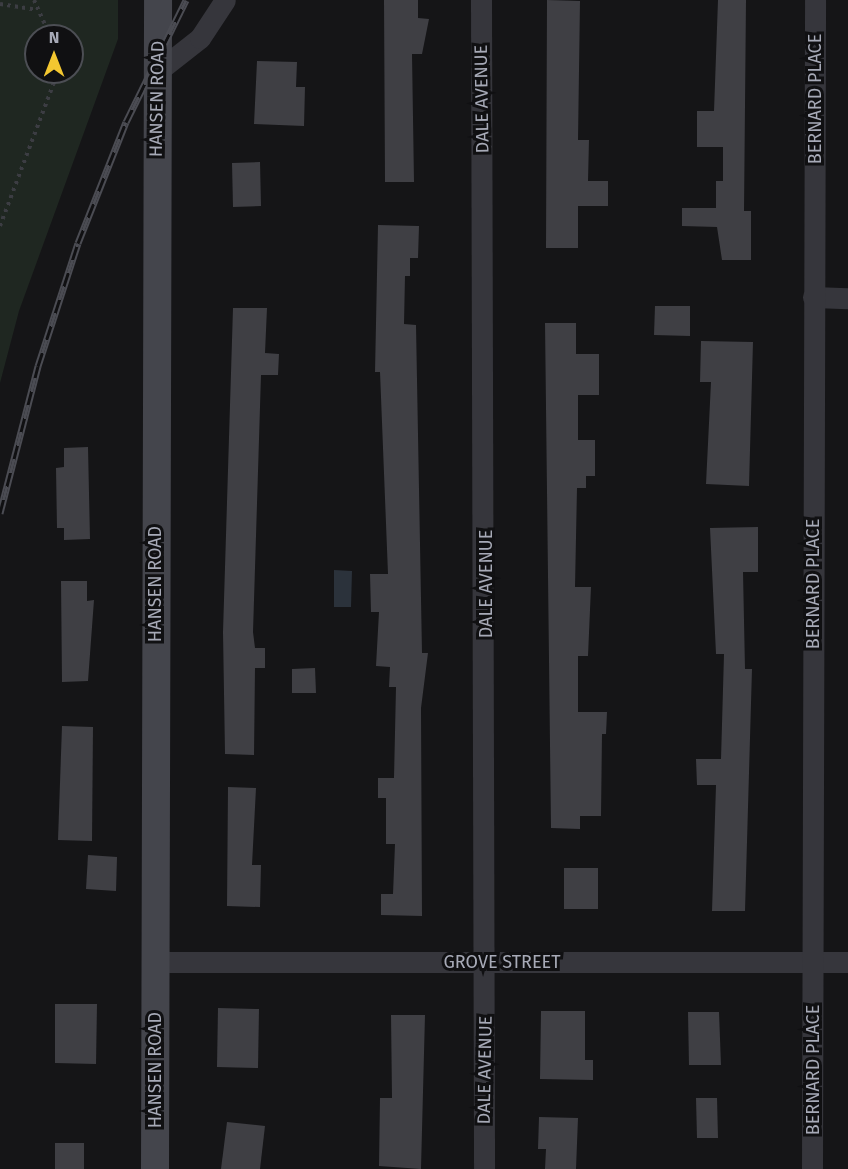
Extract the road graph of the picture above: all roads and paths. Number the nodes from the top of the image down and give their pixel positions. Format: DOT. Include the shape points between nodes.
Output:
graph roads {
  1 [pos="34,0"];
  2 [pos="158,0"];
  3 [pos="225,0"];
  4 [pos="481,0"];
  5 [pos="815,0"];
  6 [pos="0,4"];
  7 [pos="37,10"];
  8 [pos="44,24"];
  9 [pos="158,71"];
  10 [pos="53,84"];
  11 [pos="0,226"];
  12 [pos="813,297"];
  13 [pos="848,298"];
  14 [pos="156,962"];
  15 [pos="486,962"];
  16 [pos="813,962"];
  17 [pos="848,963"];
  18 [pos="155,1169"];
  19 [pos="484,1169"];
  20 [pos="812,1169"];
  1 -- 7 [label="path"];
  2 -- 9 [label="street, HANSEN ROAD"];
  3 -- 9 [label="street" via="200,38"];
  4 -- 15 [label="street, DALE AVENUE"];
  5 -- 12 [label="street, BERNARD PLACE"];
  6 -- 7 [label="path"];
  7 -- 8 [label="path"];
  9 -- 14 [label="street, HANSEN ROAD"];
  10 -- 11 [label="path"];
  12 -- 13 [label="street"];
  12 -- 16 [label="street, BERNARD PLACE"];
  14 -- 15 [label="street, GROVE STREET"];
  14 -- 18 [label="street, HANSEN ROAD"];
  15 -- 16 [label="street, GROVE STREET"];
  15 -- 19 [label="street, DALE AVENUE"];
  16 -- 17 [label="street, GROVE STREET"];
  16 -- 20 [label="street, BERNARD PLACE"];
}
